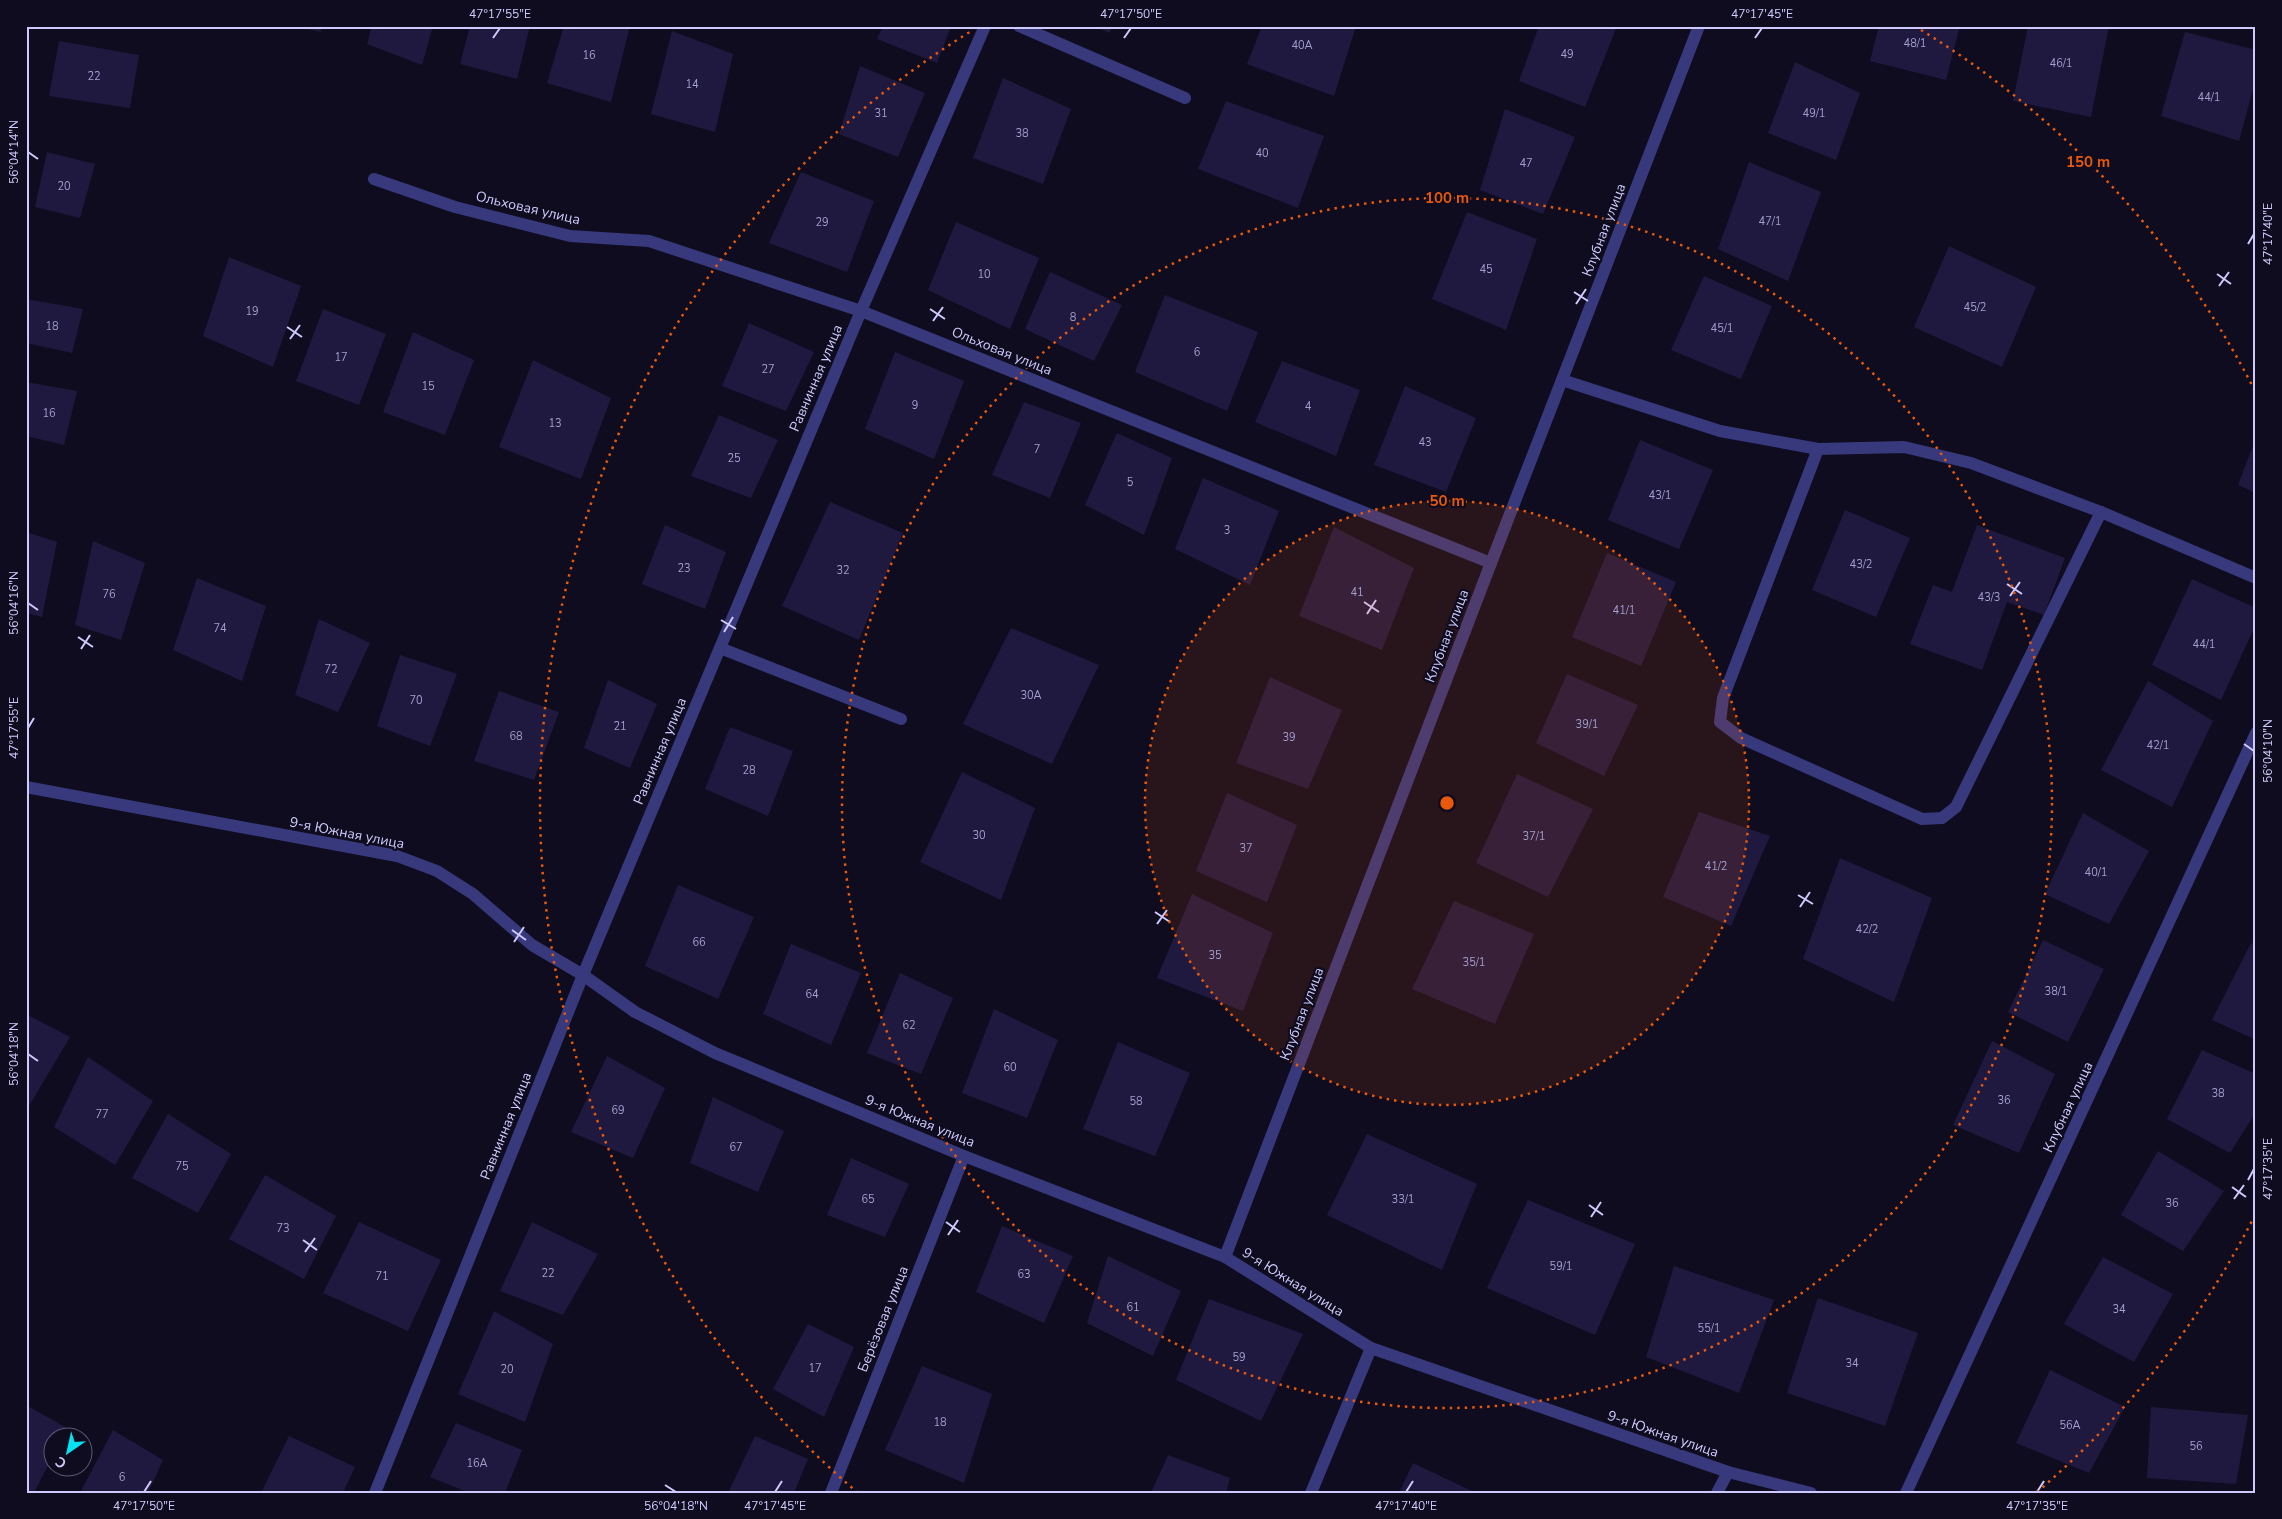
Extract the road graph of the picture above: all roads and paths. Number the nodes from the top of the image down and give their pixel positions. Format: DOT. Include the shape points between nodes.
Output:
graph roads {
  1 [pos="985,26"];
  2 [pos="1018,26"];
  3 [pos="1699,26"];
  4 [pos="1185,98"];
  5 [pos="374,179"];
  6 [pos="860,311"];
  7 [pos="1562,380"];
  8 [pos="1818,450"];
  9 [pos="2101,512"];
  10 [pos="1491,563"];
  11 [pos="2256,578"];
  12 [pos="720,648"];
  13 [pos="901,719"];
  14 [pos="2256,733"];
  15 [pos="26,787"];
  16 [pos="583,975"];
  17 [pos="964,1156"];
  18 [pos="1225,1257"];
  19 [pos="1371,1348"];
  20 [pos="1728,1472"];
  21 [pos="375,1493"];
  22 [pos="831,1493"];
  23 [pos="1311,1493"];
  24 [pos="1717,1493"];
  25 [pos="1811,1493"];
  26 [pos="1906,1493"];
  1 -- 6 [label="street, Равнинная улица"];
  2 -- 4 [label="street"];
  3 -- 7 [label="street, Клубная улица"];
  5 -- 6 [label="street, Ольховая улица" via="455,207 570,236 649,241"];
  6 -- 10 [label="street, Ольховая улица"];
  6 -- 12 [label="street, Равнинная улица"];
  7 -- 8 [label="street" via="1720,431"];
  7 -- 10 [label="street, Клубная улица"];
  8 -- 9 [label="street" via="1904,447 1971,464"];
  8 -- 9 [label="street" via="1723,698 1720,722 1740,738 1922,819 1942,818 1956,807"];
  9 -- 11 [label="street"];
  10 -- 18 [label="street, Клубная улица"];
  12 -- 13 [label="street"];
  12 -- 16 [label="street, Равнинная улица"];
  14 -- 26 [label="street, Клубная улица"];
  15 -- 16 [label="street, 9-я Южная улица" via="397,856 437,871 473,894 532,945"];
  16 -- 17 [label="street, 9-я Южная улица" via="635,1012 715,1053"];
  16 -- 21 [label="street, Равнинная улица"];
  17 -- 18 [label="street, 9-я Южная улица"];
  17 -- 22 [label="street, Берёзовая улица"];
  18 -- 19 [label="street, 9-я Южная улица"];
  19 -- 20 [label="street, 9-я Южная улица"];
  19 -- 23 [label="street"];
  20 -- 24 [label="street"];
  20 -- 25 [label="street, 9-я Южная улица"];
}
